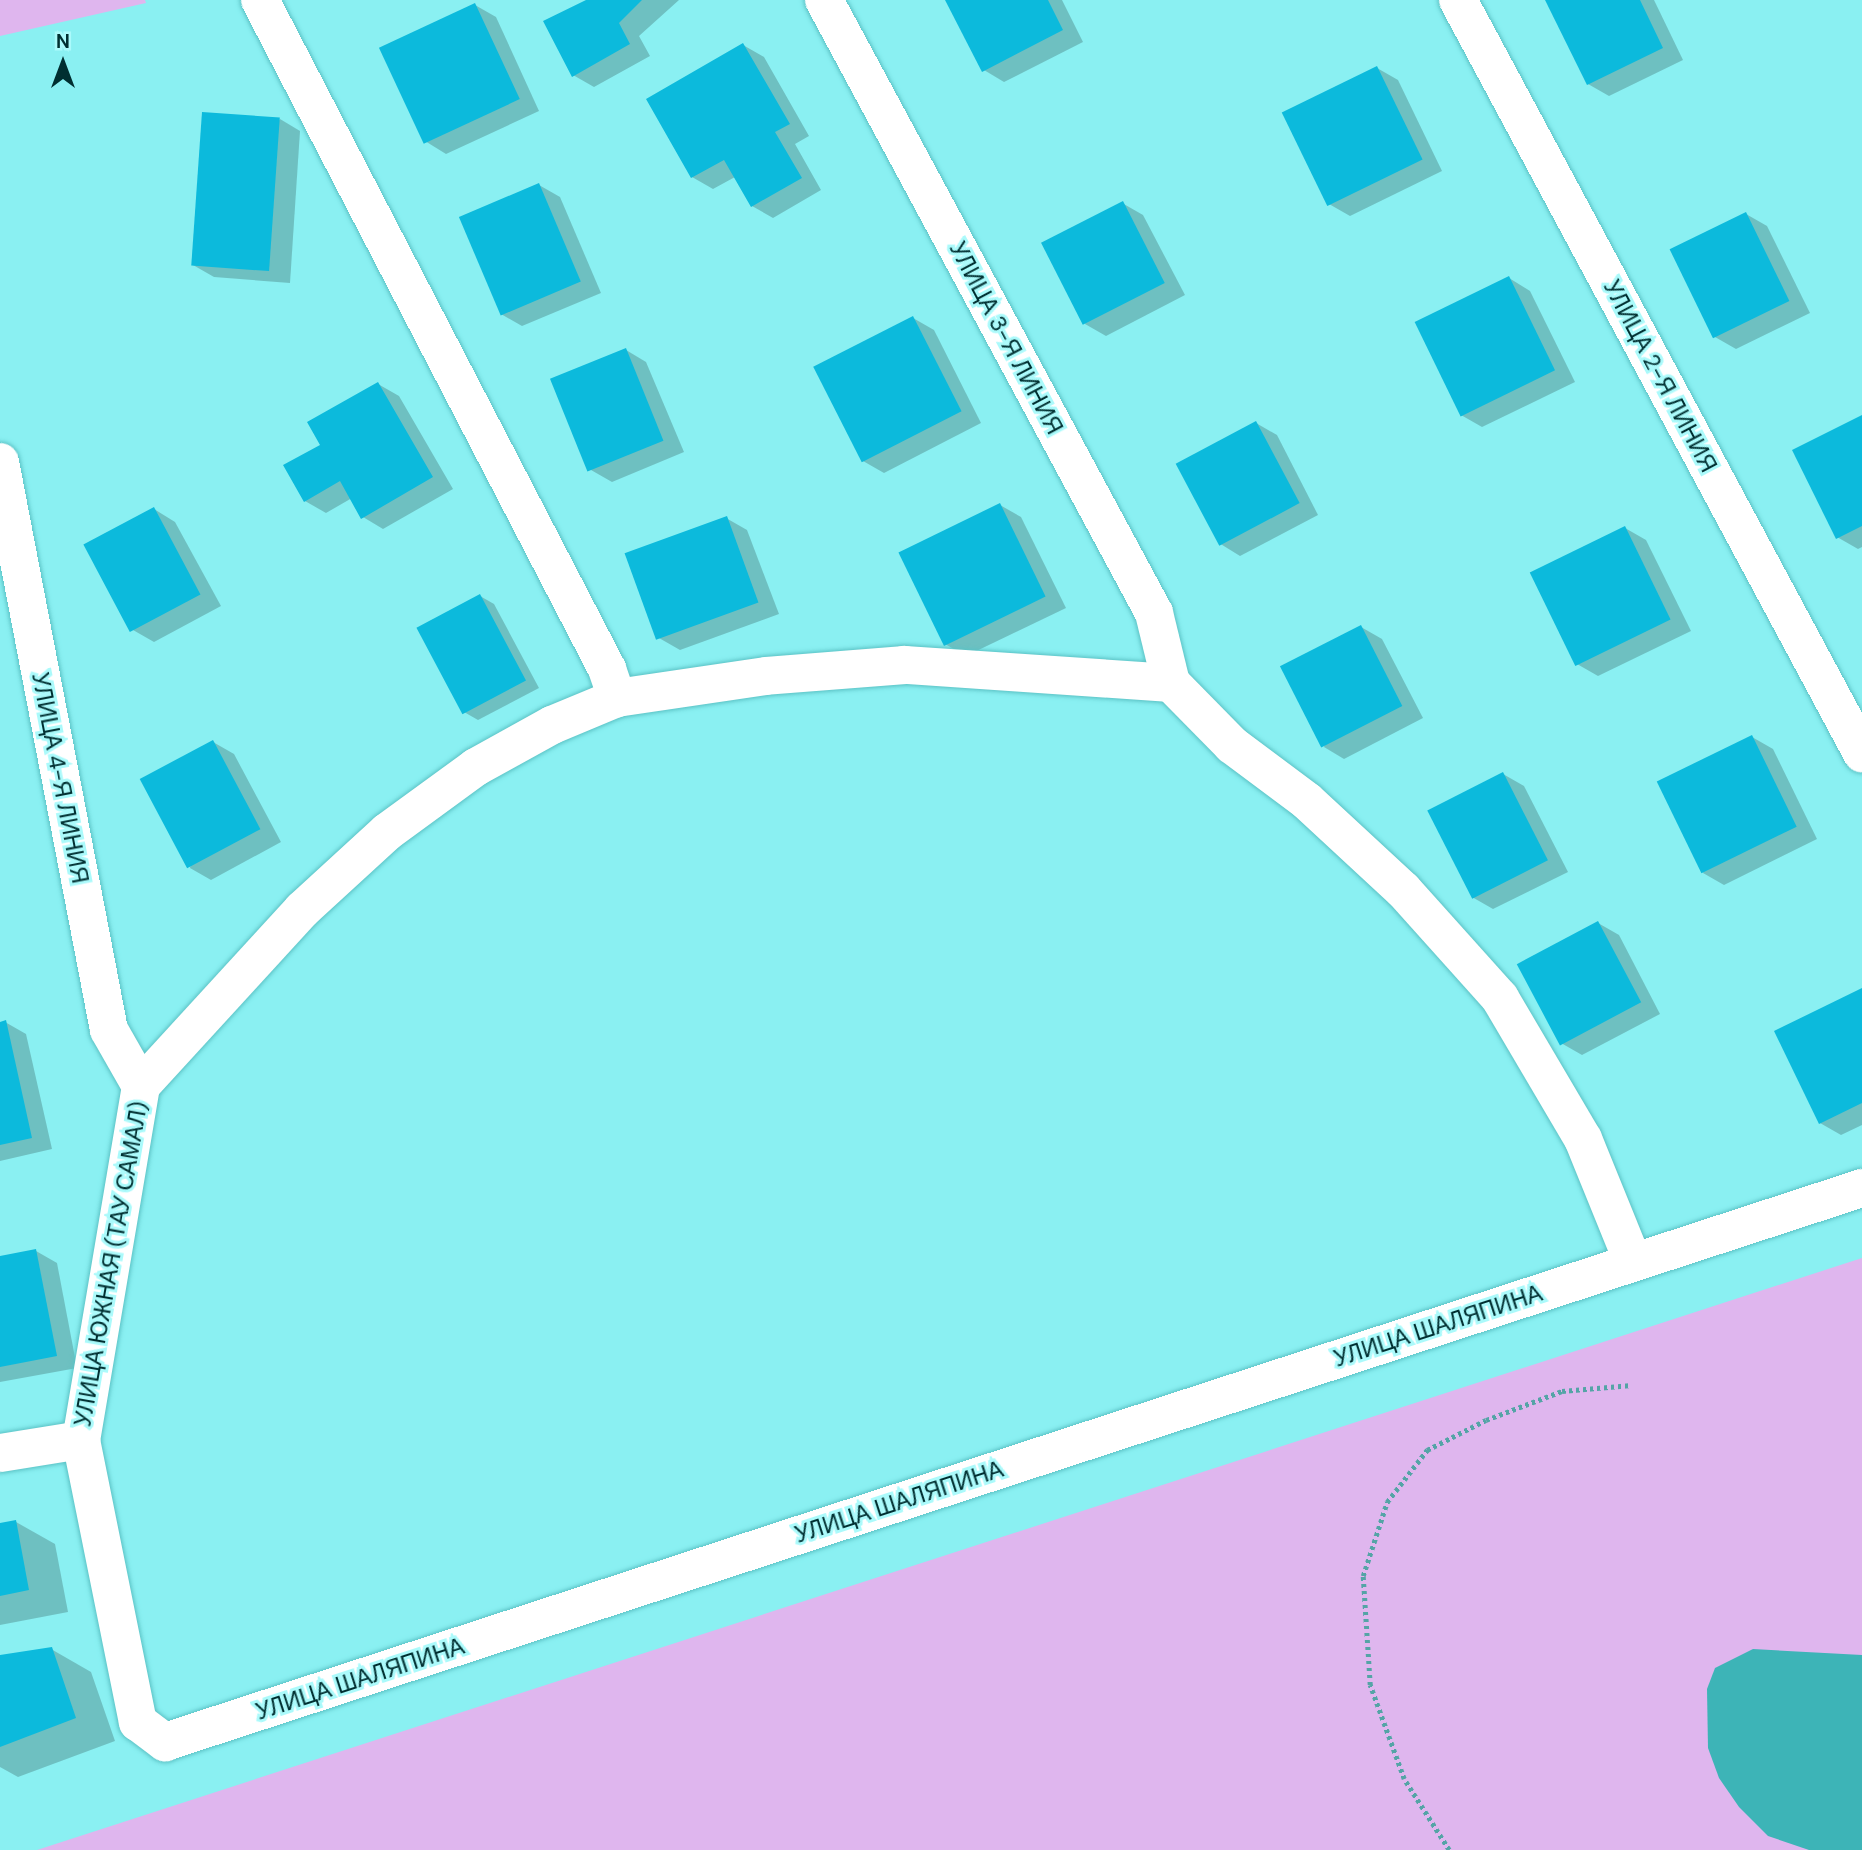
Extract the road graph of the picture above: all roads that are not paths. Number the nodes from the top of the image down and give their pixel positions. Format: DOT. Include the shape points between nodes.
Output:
graph roads {
  1 [pos="260,0"];
  2 [pos="824,0"];
  3 [pos="1458,0"];
  4 [pos="0,462"];
  5 [pos="1171,683"];
  6 [pos="617,698"];
  7 [pos="1862,753"];
  8 [pos="141,1086"];
  9 [pos="1862,1188"];
  10 [pos="1633,1262"];
  11 [pos="81,1440"];
  12 [pos="0,1452"];
  13 [pos="165,1742"];
  1 -- 6 [label="street" via="601,656"];
  2 -- 5 [label="street, УЛИЦА 3-Я ЛИНИЯ" via="1154,613"];
  3 -- 7 [label="street, УЛИЦА 2-Я ЛИНИЯ"];
  4 -- 8 [label="street, УЛИЦА 4-Я ЛИНИЯ" via="109,1030"];
  5 -- 6 [label="street, УЛИЦА ЮЖНАЯ (ТАУ САМАЛ)" via="905,665 766,676"];
  5 -- 10 [label="street" via="1232,745 1307,800 1403,890 1500,998 1583,1139"];
  6 -- 8 [label="street, УЛИЦА ЮЖНАЯ (ТАУ САМАЛ)" via="552,725 476,767 387,832 302,910"];
  8 -- 11 [label="street, УЛИЦА ЮЖНАЯ (ТАУ САМАЛ)"];
  9 -- 10 [label="street, УЛИЦА ШАЛЯПИНА"];
  10 -- 13 [label="street, УЛИЦА ШАЛЯПИНА"];
  11 -- 12 [label="street, УЛИЦА ЮЖНАЯ (ТАУ САМАЛ)"];
  11 -- 13 [label="street, УЛИЦА ЮЖНАЯ (ТАУ САМАЛ)" via="138,1722"];
}
